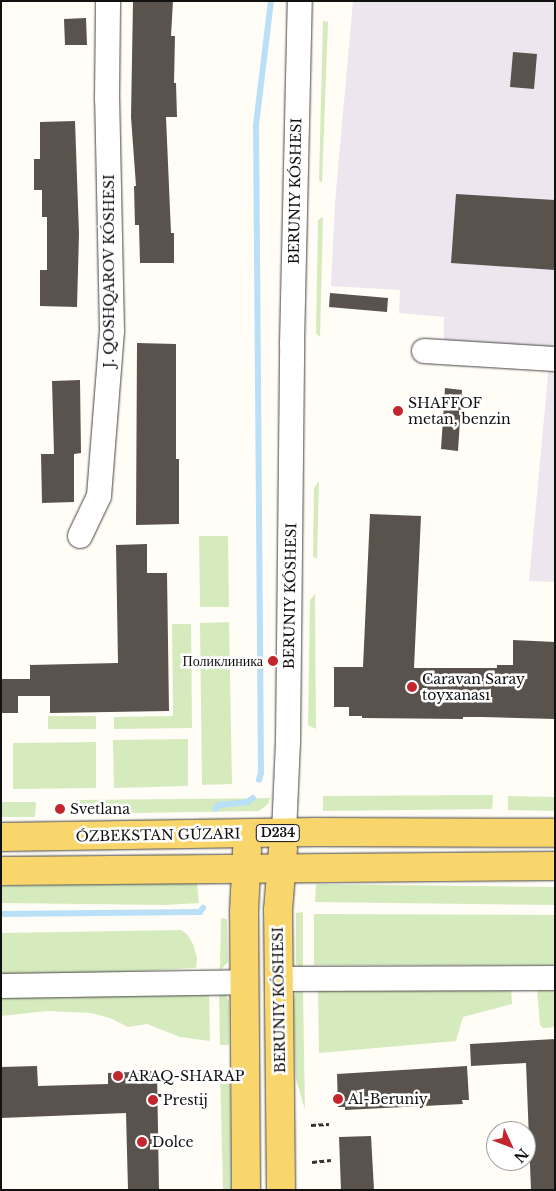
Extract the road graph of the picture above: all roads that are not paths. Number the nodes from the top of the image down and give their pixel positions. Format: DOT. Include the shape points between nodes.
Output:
graph roads {
  1 [pos="108,1"];
  2 [pos="300,1"];
  3 [pos="424,351"];
  4 [pos="555,359"];
  5 [pos="80,536"];
  6 [pos="284,832"];
  7 [pos="555,833"];
  8 [pos="248,834"];
  9 [pos="1,838"];
  10 [pos="555,866"];
  11 [pos="246,868"];
  12 [pos="281,868"];
  13 [pos="1,871"];
  14 [pos="278,910"];
  15 [pos="244,912"];
  16 [pos="555,978"];
  17 [pos="279,979"];
  18 [pos="244,982"];
  19 [pos="1,986"];
  20 [pos="246,1190"];
  21 [pos="282,1190"];
  1 -- 5 [label="street, J. QOSHQAROV KÓSHESI" via="112,331 99,496"];
  2 -- 6 [label="street, BERUNIY KÓSHESI"];
  3 -- 4 [label="street"];
  6 -- 7 [label="main road, D234"];
  6 -- 8 [label="main road, D234"];
  6 -- 12 [label="main road, BERUNIY KÓSHESI"];
  8 -- 9 [label="main road, D234"];
  8 -- 11 [label="main road"];
  10 -- 12 [label="main road"];
  11 -- 12 [label="main road"];
  11 -- 13 [label="main road"];
  11 -- 15 [label="main road"];
  12 -- 14 [label="main road, BERUNIY KÓSHESI"];
  14 -- 15 [label="main road" via="271,902 260,898"];
  14 -- 17 [label="main road, BERUNIY KÓSHESI"];
  15 -- 18 [label="main road"];
  16 -- 17 [label="street"];
  17 -- 21 [label="main road, BERUNIY KÓSHESI"];
  18 -- 19 [label="street"];
  18 -- 20 [label="main road"];
}
